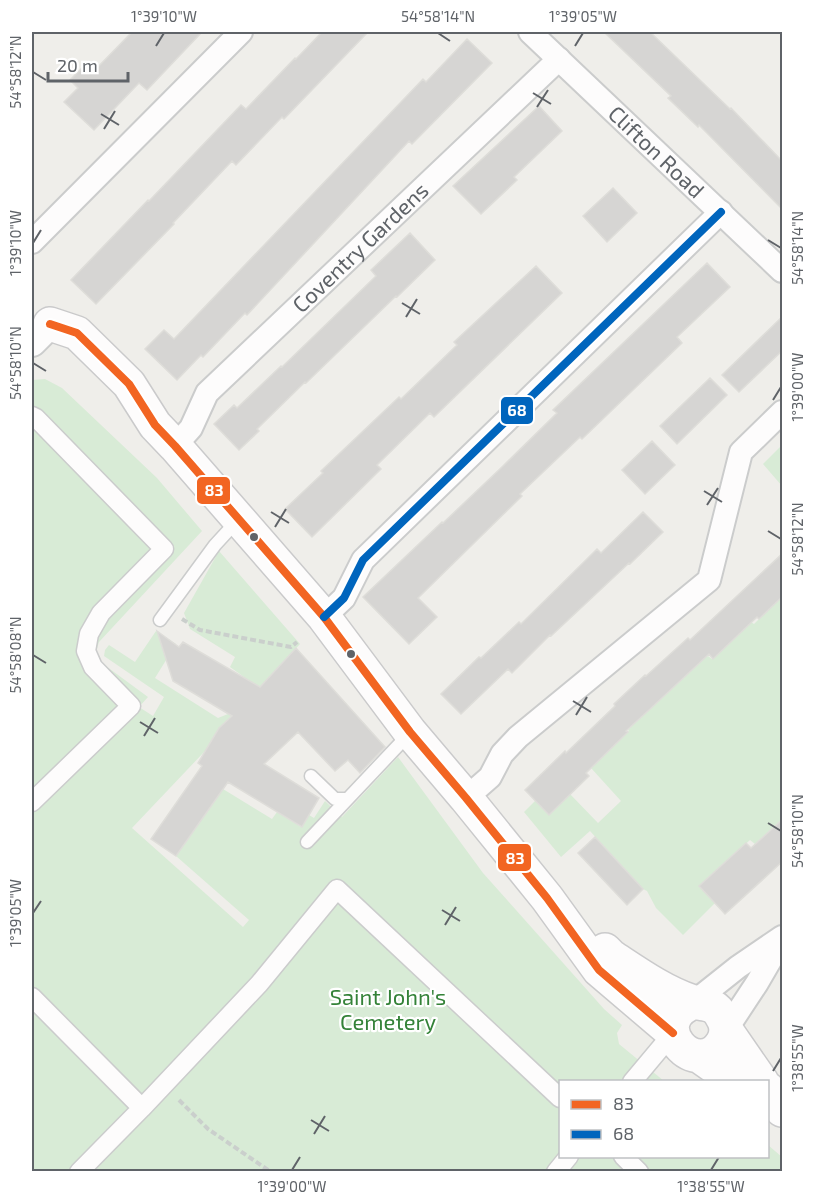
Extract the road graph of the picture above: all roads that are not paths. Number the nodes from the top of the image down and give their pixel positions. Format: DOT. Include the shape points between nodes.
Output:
graph roads {
  1 [pos="241,32"];
  2 [pos="530,32"];
  3 [pos="559,59"];
  4 [pos="721,212"];
  5 [pos="32,242"];
  6 [pos="783,271"];
  7 [pos="38,324"];
  8 [pos="783,412"];
  9 [pos="32,416"];
  10 [pos="174,433"];
  11 [pos="239,519"];
  12 [pos="334,608"];
  13 [pos="164,615"];
  14 [pos="410,732"];
  15 [pos="311,776"];
  16 [pos="478,788"];
  17 [pos="346,799"];
  18 [pos="32,802"];
  19 [pos="307,842"];
  20 [pos="546,898"];
  21 [pos="783,938"];
  22 [pos="32,997"];
  23 [pos="694,1002"];
  24 [pos="726,1030"];
  25 [pos="673,1033"];
  26 [pos="699,1056"];
  27 [pos="634,1080"];
  28 [pos="733,1080"];
  29 [pos="761,1080"];
  30 [pos="769,1090"];
  31 [pos="559,1096"];
  32 [pos="769,1103"];
  33 [pos="142,1107"];
  34 [pos="783,1111"];
  35 [pos="567,1158"];
  36 [pos="625,1158"];
  37 [pos="79,1172"];
  38 [pos="556,1172"];
  39 [pos="639,1172"];
  1 -- 5 [label="street"];
  2 -- 3 [label="street, Clifton Road"];
  3 -- 4 [label="street, Clifton Road"];
  3 -- 10 [label="street, Coventry Gardens" via="207,393"];
  4 -- 6 [label="street, Clifton Road"];
  4 -- 12 [label="street" via="363,560"];
  7 -- 10 [label="main road" via="114,400"];
  8 -- 16 [label="street" via="741,452 709,580 518,737"];
  9 -- 18 [label="street" via="164,549 101,613 89,634 86,651 93,667 131,706"];
  10 -- 11 [label="main road"];
  11 -- 12 [label="main road"];
  11 -- 13 [label="lane" via="214,545"];
  12 -- 14 [label="main road"];
  14 -- 16 [label="main road"];
  14 -- 17 [label="lane"];
  15 -- 17 [label="lane" via="335,799"];
  16 -- 20 [label="main road"];
  17 -- 19 [label="lane"];
  20 -- 23 [label="main road" via="611,956 658,986"];
  20 -- 25 [label="main road" via="599,970"];
  21 -- 23 [label="street"];
  21 -- 24 [label="street"];
  22 -- 33 [label="street"];
  23 -- 24 [label="main road" via="716,1008"];
  23 -- 25 [label="main road" via="675,1017"];
  24 -- 26 [label="main road" via="715,1051"];
  24 -- 29 [label="main road"];
  25 -- 26 [label="main road" via="681,1049"];
  25 -- 27 [label="street"];
  26 -- 28 [label="main road"];
  30 -- 34 [label="main road"];
  31 -- 33 [label="street" via="337,889 259,984"];
  32 -- 34 [label="main road"];
  33 -- 37 [label="street"];
  35 -- 38 [label="street"];
  36 -- 39 [label="street"];
}
